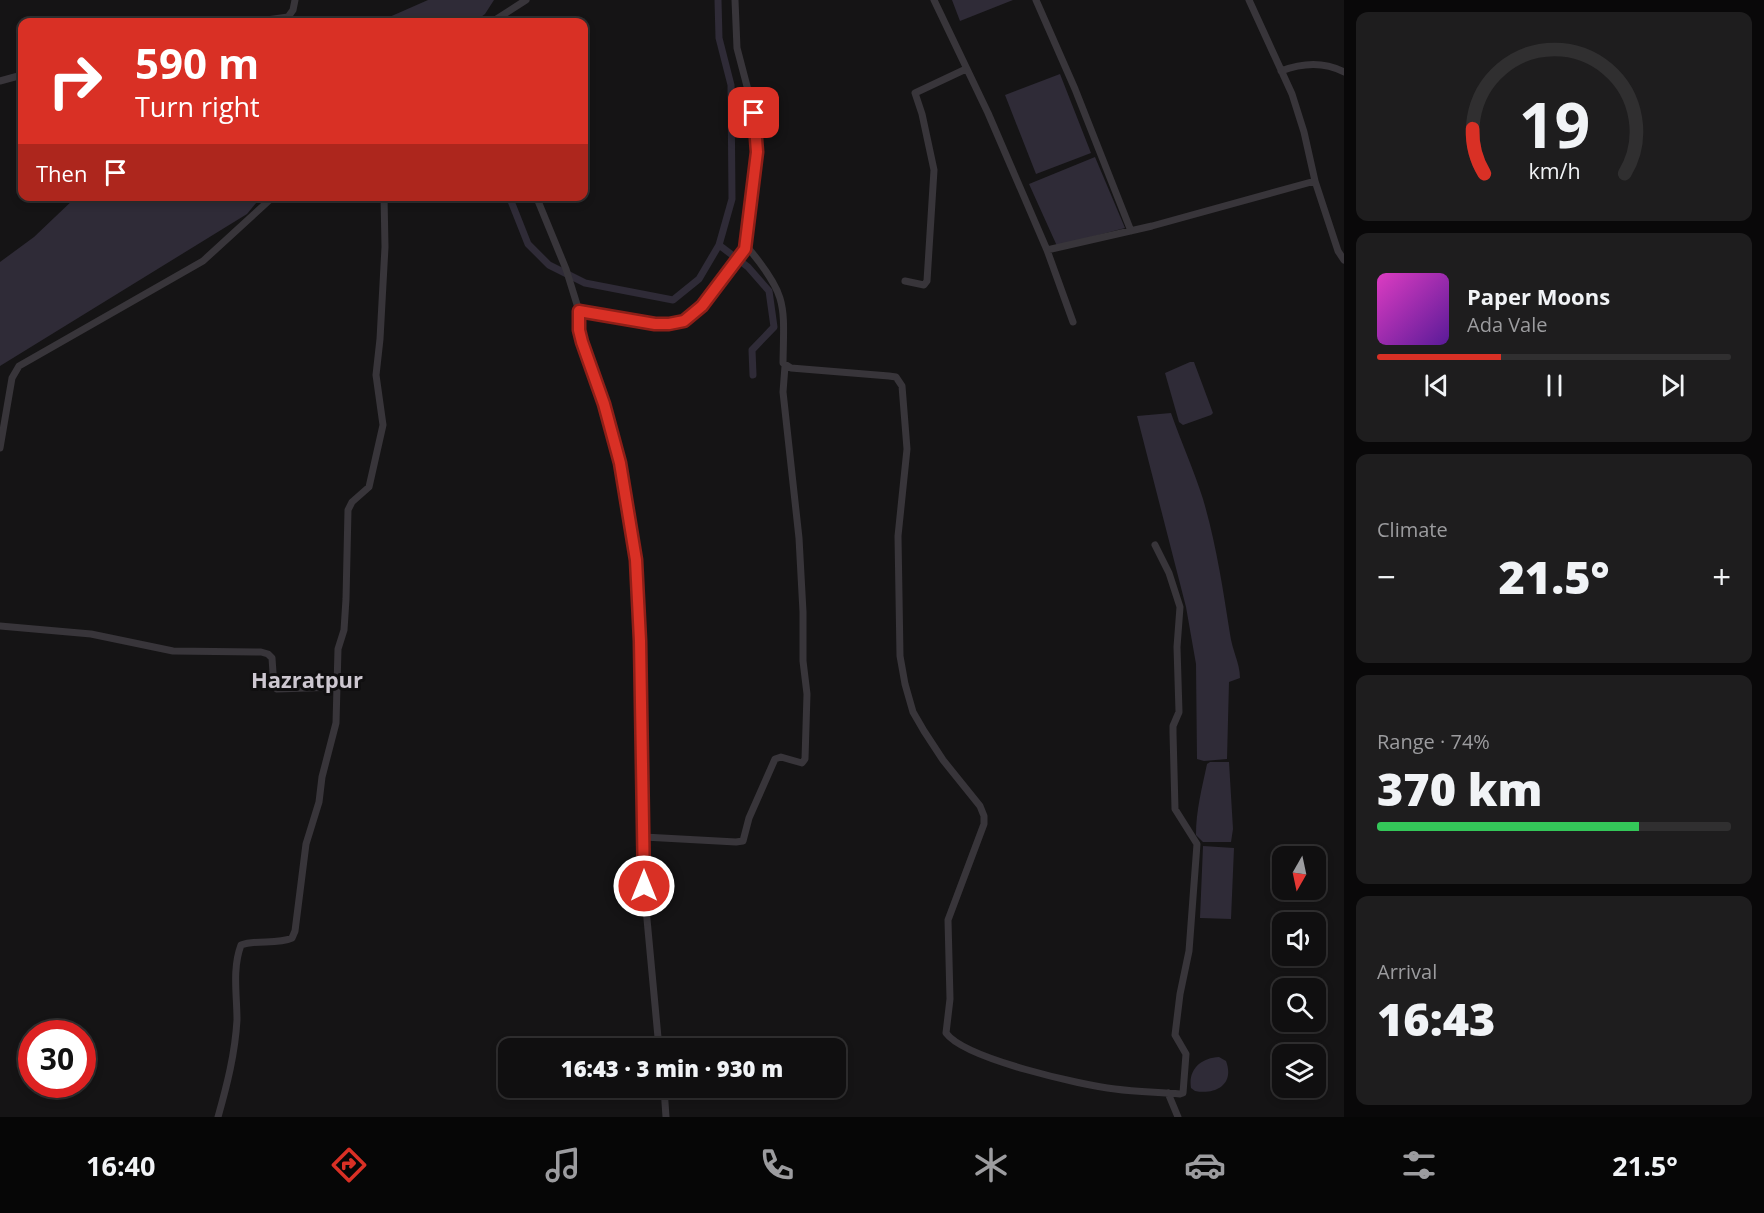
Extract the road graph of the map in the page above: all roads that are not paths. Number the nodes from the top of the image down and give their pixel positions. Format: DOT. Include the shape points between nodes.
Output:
graph roads {
  1 [pos="295,0"];
  2 [pos="735,0"];
  3 [pos="934,0"];
  4 [pos="1036,0"];
  5 [pos="1249,0"];
  6 [pos="521,1"];
  7 [pos="281,18"];
  8 [pos="498,18"];
  9 [pos="966,69"];
  10 [pos="1281,71"];
  11 [pos="1344,72"];
  12 [pos="18,76"];
  13 [pos="0,81"];
  14 [pos="1315,181"];
  15 [pos="269,201"];
  16 [pos="384,201"];
  17 [pos="538,201"];
  18 [pos="1131,231"];
  19 [pos="743,250"];
  20 [pos="1047,250"];
  21 [pos="1344,260"];
  22 [pos="905,281"];
  23 [pos="579,311"];
  24 [pos="1073,322"];
  25 [pos="785,366"];
  26 [pos="0,448"];
  27 [pos="1155,545"];
  28 [pos="0,626"];
  29 [pos="338,687"];
  30 [pos="644,837"];
  31 [pos="658,1038"];
  32 [pos="1168,1093"];
  33 [pos="665,1098"];
  34 [pos="218,1117"];
  35 [pos="666,1117"];
  36 [pos="1178,1117"];
  1 -- 7 [label="street" via="288,17"];
  2 -- 19 [label="street" via="737,48 757,136"];
  3 -- 9 [label="street"];
  4 -- 18 [label="street"];
  5 -- 10 [label="street"];
  6 -- 8 [label="street"];
  9 -- 20 [label="street"];
  9 -- 22 [label="street" via="915,93 934,179 927,281 924,285"];
  10 -- 11 [label="street" via="1318,63"];
  10 -- 14 [label="street" via="1298,111"];
  12 -- 13 [label="street"];
  14 -- 18 [label="street"];
  14 -- 21 [label="street"];
  15 -- 26 [label="street" via="203,261 19,366 12,378"];
  16 -- 29 [label="street" via="385,247 376,375 383,425 369,487 348,510 345,620 338,649"];
  17 -- 23 [label="street"];
  18 -- 20 [label="street"];
  19 -- 23 [label="street" via="702,306 684,321 655,324"];
  19 -- 25 [label="street" via="749,249 778,290 783,306"];
  20 -- 24 [label="street"];
  23 -- 30 [label="street" via="582,342 620,463 636,560"];
  25 -- 30 [label="street" via="783,392 800,549 807,694 805,759 802,763 778,757 773,762 743,841"];
  25 -- 32 [label="street" via="890,376 902,386 907,449 898,517 900,656 905,684 914,712 984,816 948,920 950,999 946,1033 973,1050 1039,1073 1116,1089"];
  27 -- 32 [label="street" via="1180,608 1179,712 1173,726 1175,809 1197,844 1190,951 1175,1035 1186,1054 1182,1093"];
  28 -- 29 [label="street" via="91,634 173,651 261,652 272,658 272,683 277,689"];
  29 -- 34 [label="street" via="336,723 306,844 295,932 286,941 241,945 238,954 232,1068"];
  30 -- 31 [label="street" via="644,886"];
  32 -- 36 [label="street"];
  33 -- 35 [label="street"];
}
